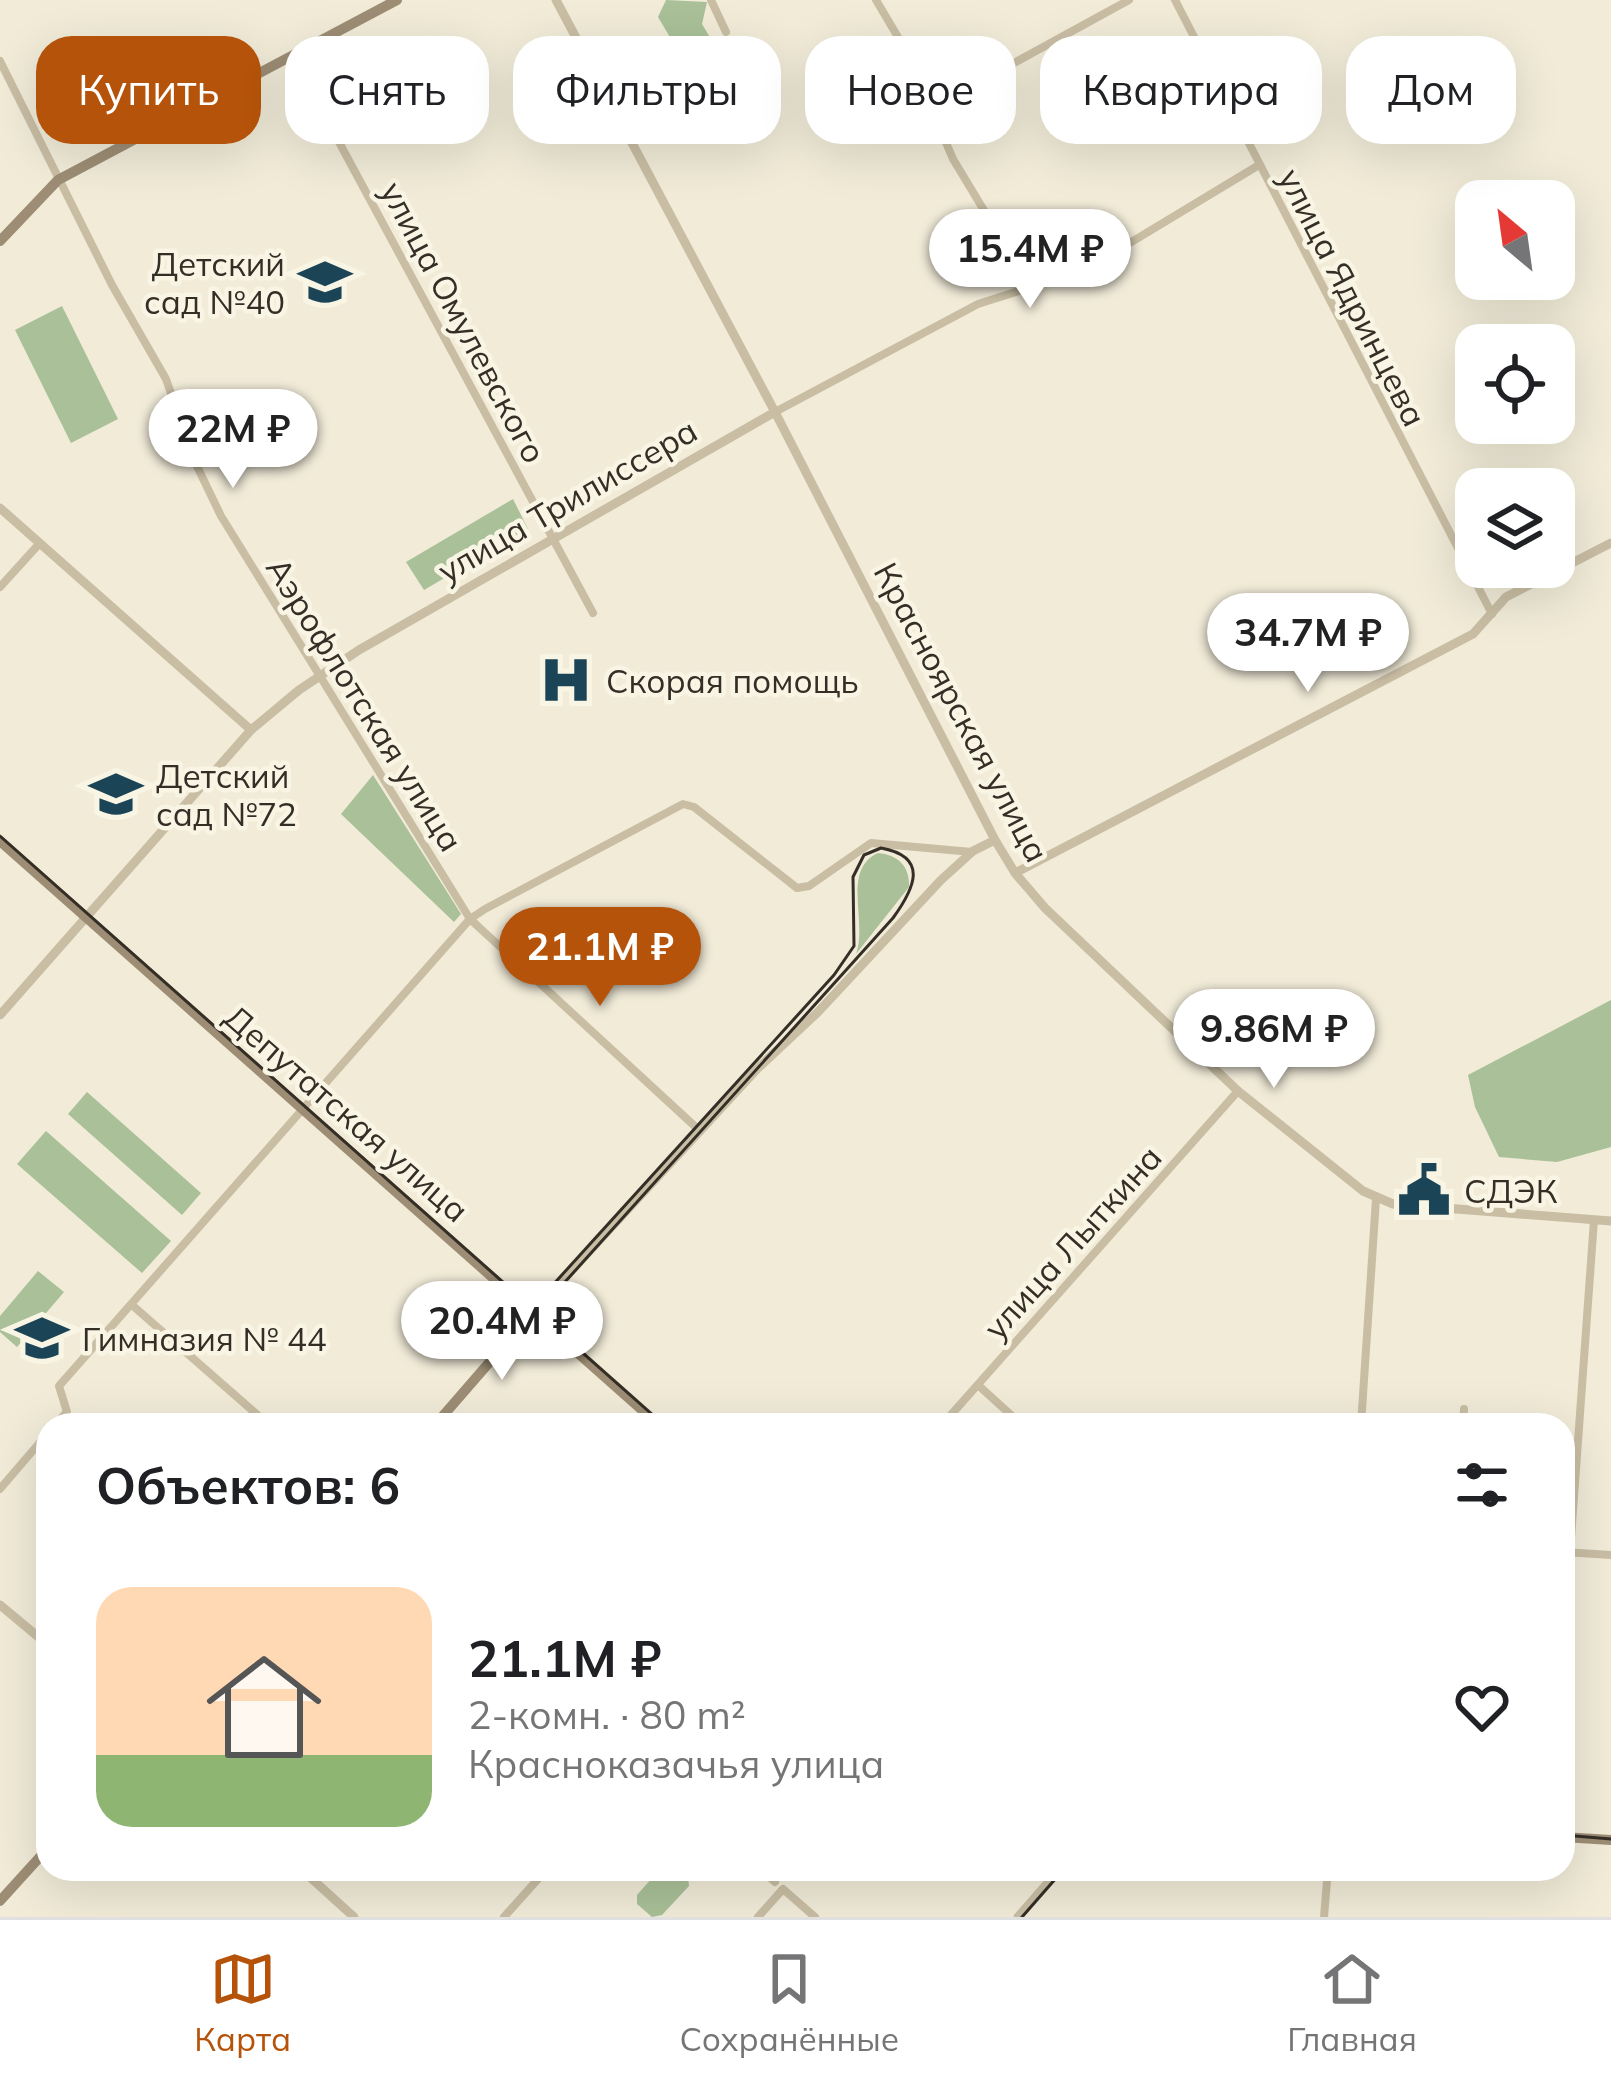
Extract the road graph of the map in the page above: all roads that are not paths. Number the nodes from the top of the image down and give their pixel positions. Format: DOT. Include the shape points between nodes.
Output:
graph roads {
  1 [pos="397,0"];
  2 [pos="556,0"];
  3 [pos="711,0"];
  4 [pos="876,0"];
  5 [pos="1129,0"];
  6 [pos="1175,0"];
  7 [pos="726,32"];
  8 [pos="328,36"];
  9 [pos="285,59"];
  10 [pos="0,62"];
  11 [pos="1016,62"];
  12 [pos="340,144"];
  13 [pos="1259,165"];
  14 [pos="58,180"];
  15 [pos="988,217"];
  16 [pos="0,241"];
  17 [pos="775,412"];
  18 [pos="0,508"];
  19 [pos="554,537"];
  20 [pos="1611,543"];
  21 [pos="39,544"];
  22 [pos="0,587"];
  23 [pos="593,613"];
  24 [pos="1492,614"];
  25 [pos="319,676"];
  26 [pos="251,730"];
  27 [pos="995,839"];
  28 [pos="0,841"];
  29 [pos="973,851"];
  30 [pos="1015,873"];
  31 [pos="86,918"];
  32 [pos="470,919"];
  33 [pos="0,1016"];
  34 [pos="1238,1091"];
  35 [pos="302,1111"];
  36 [pos="700,1131"];
  37 [pos="1376,1199"];
  38 [pos="1594,1220"];
  39 [pos="1611,1221"];
  40 [pos="132,1305"];
  41 [pos="534,1311"];
  42 [pos="978,1385"];
  43 [pos="1464,1409"];
  44 [pos="66,1413"];
  45 [pos="255,1413"];
  46 [pos="445,1413"];
  47 [pos="645,1413"];
  48 [pos="953,1413"];
  49 [pos="1009,1413"];
  50 [pos="1362,1413"];
  51 [pos="1464,1413"];
  52 [pos="1575,1445"];
  53 [pos="36,1447"];
  54 [pos="0,1489"];
  55 [pos="1575,1553"];
  56 [pos="1611,1556"];
  57 [pos="0,1605"];
  58 [pos="36,1635"];
  59 [pos="1575,1838"];
  60 [pos="1611,1840"];
  61 [pos="36,1861"];
  62 [pos="314,1881"];
  63 [pos="536,1881"];
  64 [pos="774,1881"];
  65 [pos="1050,1881"];
  66 [pos="1327,1881"];
  67 [pos="779,1885"];
  68 [pos="0,1901"];
  69 [pos="353,1917"];
  70 [pos="504,1917"];
  71 [pos="758,1917"];
  72 [pos="815,1917"];
  73 [pos="1018,1917"];
  74 [pos="1324,1917"];
  1 -- 8 [label="main road"];
  2 -- 17 [label="street, Красноярская улица"];
  3 -- 7 [label="street"];
  4 -- 15 [label="street"];
  5 -- 11 [label="street"];
  6 -- 13 [label="street, улица Ядринцева"];
  9 -- 14 [label="main road"];
  10 -- 14 [label="street, Аэрофлотская улица"];
  12 -- 19 [label="street, улица Омулевского"];
  13 -- 17 [label="street, улица Трилиссера" via="1085,269 978,304"];
  13 -- 24 [label="street, улица Ядринцева"];
  14 -- 16 [label="main road"];
  14 -- 25 [label="street, Аэрофлотская улица" via="166,380 213,501"];
  17 -- 19 [label="street, улица Трилиссера"];
  17 -- 27 [label="street, Красноярская улица"];
  18 -- 21 [label="street"];
  19 -- 23 [label="street, улица Омулевского"];
  19 -- 25 [label="street, улица Трилиссера"];
  20 -- 24 [label="street" via="1506,597"];
  21 -- 22 [label="street"];
  21 -- 26 [label="street"];
  24 -- 30 [label="street" via="1473,634"];
  25 -- 26 [label="street, улица Трилиссера"];
  25 -- 32 [label="street, Аэрофлотская улица"];
  26 -- 31 [label="street, улица Трилиссера"];
  27 -- 29 [label="street"];
  27 -- 30 [label="street, Красноярская улица"];
  28 -- 31 [label="main road, Депутатская улица"];
  29 -- 32 [label="street" via="872,843 797,888 683,804"];
  29 -- 36 [label="street"];
  30 -- 34 [label="street, Красноярская улица"];
  31 -- 33 [label="street, улица Трилиссера"];
  31 -- 35 [label="main road, Депутатская улица"];
  32 -- 35 [label="street"];
  32 -- 36 [label="street, Аэрофлотская улица"];
  34 -- 37 [label="street, Красноярская улица"];
  34 -- 42 [label="street, улица Лыткина"];
  35 -- 40 [label="street"];
  35 -- 41 [label="main road, Депутатская улица"];
  36 -- 41 [label="street"];
  37 -- 38 [label="street"];
  37 -- 50 [label="street"];
  38 -- 39 [label="street"];
  38 -- 52 [label="street"];
  40 -- 44 [label="street" via="59,1386"];
  40 -- 45 [label="street"];
  41 -- 46 [label="main road"];
  41 -- 47 [label="main road, Депутатская улица"];
  42 -- 48 [label="street, улица Лыткина"];
  42 -- 49 [label="street"];
  43 -- 51 [label="street"];
  53 -- 54 [label="street"];
  55 -- 56 [label="street"];
  57 -- 58 [label="street"];
  59 -- 60 [label="main road"];
  61 -- 68 [label="main road"];
  62 -- 69 [label="street"];
  63 -- 70 [label="street"];
  64 -- 67 [label="street"];
  65 -- 73 [label="street"];
  66 -- 74 [label="street"];
  67 -- 71 [label="street"];
  67 -- 72 [label="street"];
}
